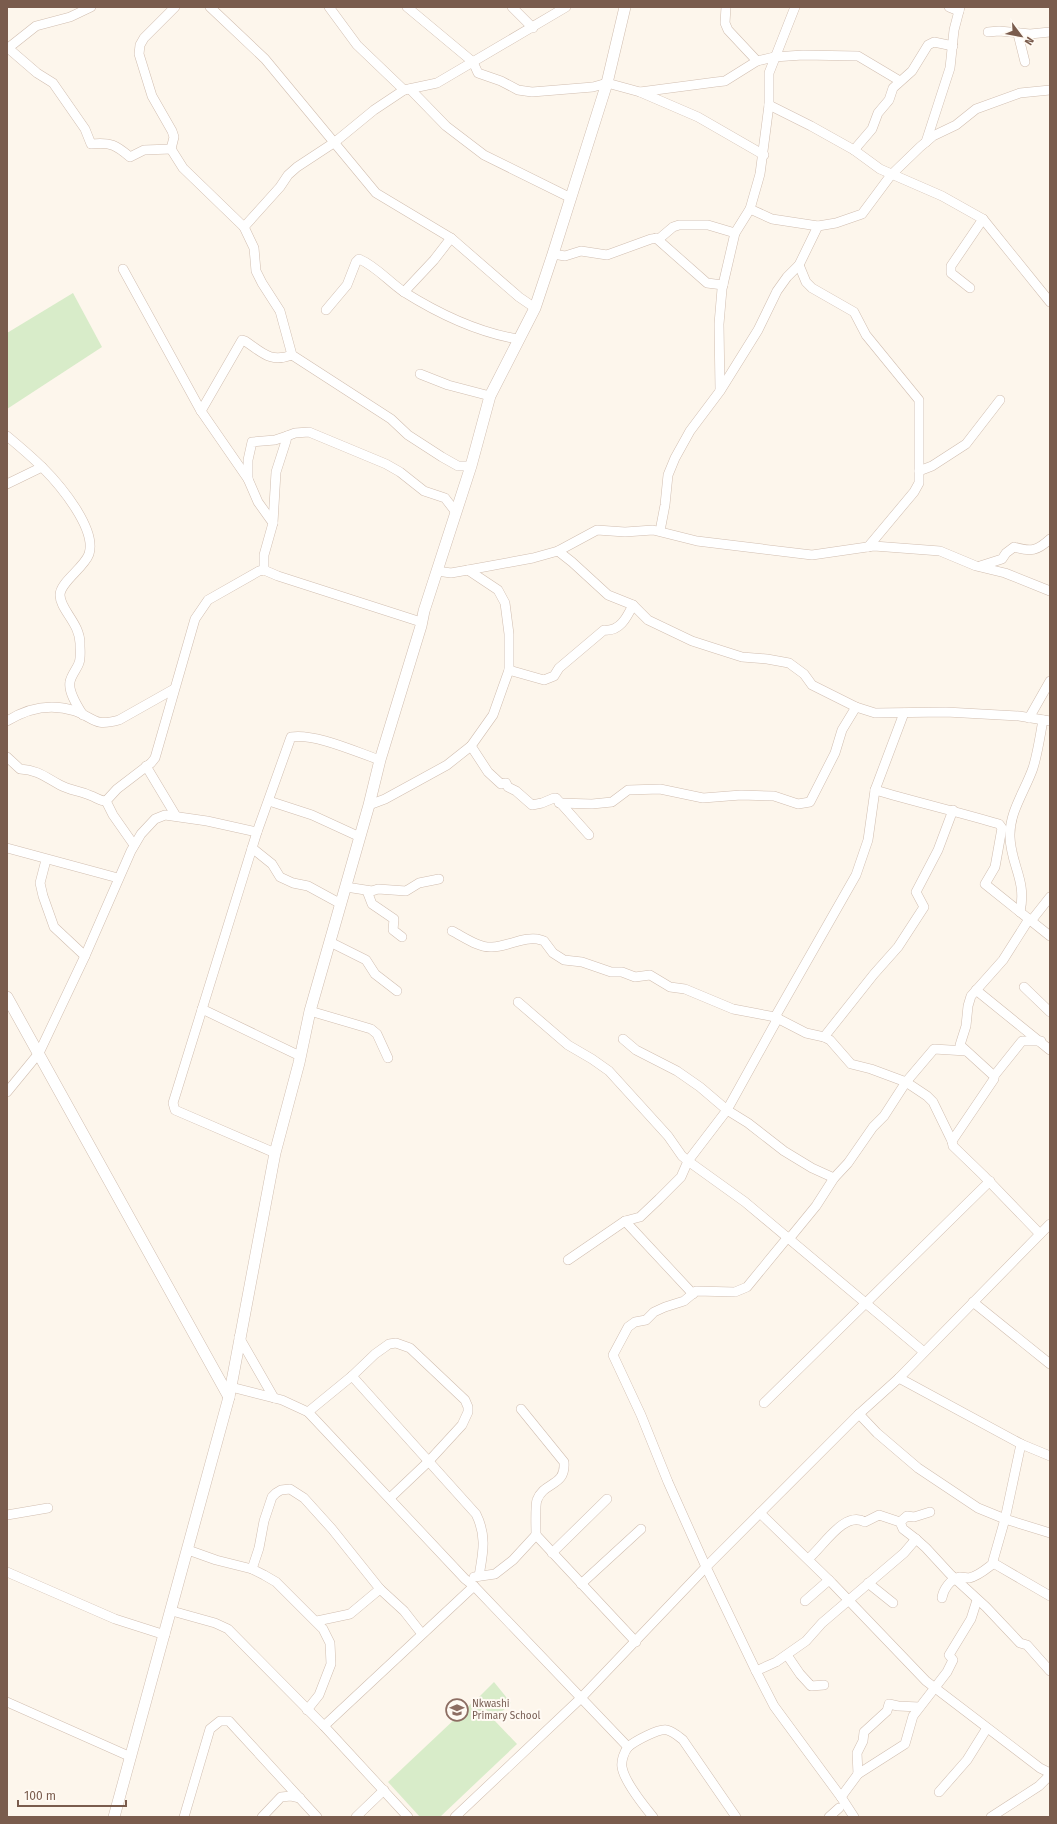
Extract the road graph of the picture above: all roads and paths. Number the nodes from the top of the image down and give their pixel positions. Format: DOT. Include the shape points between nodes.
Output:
graph roads {
  1 [pos="91,7"];
  2 [pos="176,7"];
  3 [pos="210,7"];
  4 [pos="329,7"];
  5 [pos="407,7"];
  6 [pos="512,7"];
  7 [pos="566,7"];
  8 [pos="625,7"];
  9 [pos="726,7"];
  10 [pos="795,7"];
  11 [pos="949,7"];
  12 [pos="960,9"];
  13 [pos="532,28"];
  14 [pos="988,32"];
  15 [pos="1050,32"];
  16 [pos="1018,34"];
  17 [pos="953,46"];
  18 [pos="7,48"];
  19 [pos="774,57"];
  20 [pos="757,61"];
  21 [pos="472,62"];
  22 [pos="1025,62"];
  23 [pos="900,81"];
  24 [pos="607,83"];
  25 [pos="407,90"];
  26 [pos="1050,90"];
  27 [pos="640,92"];
  28 [pos="769,105"];
  29 [pos="335,142"];
  30 [pos="926,142"];
  31 [pos="171,149"];
  32 [pos="854,150"];
  33 [pos="764,155"];
  34 [pos="891,175"];
  35 [pos="571,198"];
  36 [pos="750,209"];
  37 [pos="983,219"];
  38 [pos="818,226"];
  39 [pos="244,227"];
  40 [pos="735,233"];
  41 [pos="451,238"];
  42 [pos="656,238"];
  43 [pos="553,254"];
  44 [pos="799,265"];
  45 [pos="123,269"];
  46 [pos="723,285"];
  47 [pos="970,288"];
  48 [pos="404,292"];
  49 [pos="1050,302"];
  50 [pos="535,308"];
  51 [pos="326,310"];
  52 [pos="518,339"];
  53 [pos="292,355"];
  54 [pos="420,374"];
  55 [pos="720,391"];
  56 [pos="490,396"];
  57 [pos="1000,400"];
  58 [pos="201,411"];
  59 [pos="7,436"];
  60 [pos="288,436"];
  61 [pos="471,466"];
  62 [pos="42,467"];
  63 [pos="919,471"];
  64 [pos="248,479"];
  65 [pos="7,484"];
  66 [pos="455,511"];
  67 [pos="273,523"];
  68 [pos="660,531"];
  69 [pos="1050,539"];
  70 [pos="868,547"];
  71 [pos="558,551"];
  72 [pos="976,566"];
  73 [pos="264,570"];
  74 [pos="468,570"];
  75 [pos="437,571"];
  76 [pos="1050,591"];
  77 [pos="632,605"];
  78 [pos="421,622"];
  79 [pos="509,670"];
  80 [pos="1050,680"];
  81 [pos="174,689"];
  82 [pos="856,707"];
  83 [pos="904,713"];
  84 [pos="83,715"];
  85 [pos="1029,718"];
  86 [pos="1046,720"];
  87 [pos="7,721"];
  88 [pos="471,746"];
  89 [pos="7,757"];
  90 [pos="380,760"];
  91 [pos="146,766"];
  92 [pos="876,790"];
  93 [pos="106,801"];
  94 [pos="269,801"];
  95 [pos="559,802"];
  96 [pos="369,805"];
  97 [pos="953,810"];
  98 [pos="176,816"];
  99 [pos="257,832"];
  100 [pos="589,836"];
  101 [pos="360,837"];
  102 [pos="134,845"];
  103 [pos="7,848"];
  104 [pos="252,848"];
  105 [pos="46,860"];
  106 [pos="118,878"];
  107 [pos="439,879"];
  108 [pos="346,887"];
  109 [pos="367,890"];
  110 [pos="1050,897"];
  111 [pos="341,904"];
  112 [pos="1020,912"];
  113 [pos="1030,920"];
  114 [pos="452,931"];
  115 [pos="1050,936"];
  116 [pos="402,937"];
  117 [pos="330,942"];
  118 [pos="85,956"];
  119 [pos="1024,987"];
  120 [pos="976,990"];
  121 [pos="397,992"];
  122 [pos="7,997"];
  123 [pos="518,1002"];
  124 [pos="202,1009"];
  125 [pos="310,1011"];
  126 [pos="1050,1012"];
  127 [pos="776,1017"];
  128 [pos="824,1037"];
  129 [pos="623,1039"];
  130 [pos="1039,1041"];
  131 [pos="1050,1043"];
  132 [pos="1050,1050"];
  133 [pos="966,1051"];
  134 [pos="39,1053"];
  135 [pos="300,1056"];
  136 [pos="388,1058"];
  137 [pos="994,1076"];
  138 [pos="906,1082"];
  139 [pos="7,1092"];
  140 [pos="727,1110"];
  141 [pos="952,1141"];
  142 [pos="275,1153"];
  143 [pos="688,1161"];
  144 [pos="834,1178"];
  145 [pos="990,1181"];
  146 [pos="625,1221"];
  147 [pos="1050,1224"];
  148 [pos="1040,1234"];
  149 [pos="788,1238"];
  150 [pos="568,1260"];
  151 [pos="693,1294"];
  152 [pos="867,1302"];
  153 [pos="973,1302"];
  154 [pos="239,1337"];
  155 [pos="924,1352"];
  156 [pos="1050,1364"];
  157 [pos="352,1376"];
  158 [pos="899,1378"];
  159 [pos="230,1392"];
  160 [pos="274,1398"];
  161 [pos="764,1403"];
  162 [pos="521,1409"];
  163 [pos="308,1412"];
  164 [pos="859,1414"];
  165 [pos="1021,1444"];
  166 [pos="1050,1456"];
  167 [pos="428,1462"];
  168 [pos="390,1498"];
  169 [pos="607,1500"];
  170 [pos="48,1508"];
  171 [pos="930,1512"];
  172 [pos="760,1513"];
  173 [pos="7,1516"];
  174 [pos="1005,1519"];
  175 [pos="900,1522"];
  176 [pos="641,1529"];
  177 [pos="1050,1533"];
  178 [pos="536,1535"];
  179 [pos="916,1539"];
  180 [pos="188,1550"];
  181 [pos="552,1553"];
  182 [pos="808,1559"];
  183 [pos="994,1563"];
  184 [pos="706,1567"];
  185 [pos="252,1569"];
  186 [pos="7,1572"];
  187 [pos="479,1576"];
  188 [pos="465,1579"];
  189 [pos="955,1579"];
  190 [pos="829,1580"];
  191 [pos="868,1583"];
  192 [pos="581,1584"];
  193 [pos="474,1586"];
  194 [pos="380,1589"];
  195 [pos="1050,1596"];
  196 [pos="942,1598"];
  197 [pos="848,1600"];
  198 [pos="977,1600"];
  199 [pos="805,1601"];
  200 [pos="894,1603"];
  201 [pos="172,1611"];
  202 [pos="317,1621"];
  203 [pos="422,1634"];
  204 [pos="165,1636"];
  205 [pos="636,1642"];
  206 [pos="787,1655"];
  207 [pos="1050,1671"];
  208 [pos="756,1672"];
  209 [pos="824,1685"];
  210 [pos="934,1688"];
  211 [pos="580,1699"];
  212 [pos="7,1702"];
  213 [pos="919,1707"];
  214 [pos="307,1710"];
  215 [pos="324,1726"];
  216 [pos="987,1728"];
  217 [pos="628,1747"];
  218 [pos="131,1757"];
  219 [pos="858,1774"];
  220 [pos="1050,1774"];
  221 [pos="384,1790"];
  222 [pos="939,1792"];
  223 [pos="841,1797"];
  224 [pos="300,1798"];
  225 [pos="839,1808"];
  226 [pos="648,1815"];
  227 [pos="114,1817"];
  228 [pos="184,1817"];
  229 [pos="262,1817"];
  230 [pos="317,1817"];
  231 [pos="356,1817"];
  232 [pos="408,1817"];
  233 [pos="457,1817"];
  234 [pos="736,1817"];
  235 [pos="829,1817"];
  236 [pos="854,1817"];
  237 [pos="991,1817"];
  1 -- 18 [label="street" via="70,17 36,26"];
  2 -- 31 [label="street" via="144,38 138,54 152,96 172,131 174,137"];
  3 -- 29 [label="street" via="265,59"];
  4 -- 25 [label="street" via="357,45"];
  5 -- 21 [label="street"];
  6 -- 13 [label="street"];
  7 -- 13 [label="street"];
  8 -- 24 [label="street"];
  9 -- 20 [label="street" via="725,23 728,30"];
  10 -- 19 [label="street"];
  11 -- 12 [label="street"];
  12 -- 17 [label="street"];
  13 -- 21 [label="street"];
  14 -- 16 [label="street"];
  15 -- 16 [label="street"];
  16 -- 22 [label="street"];
  17 -- 23 [label="street" via="930,43 912,71"];
  17 -- 30 [label="street" via="950,68"];
  18 -- 31 [label="street" via="53,83 91,144 105,142 116,146 130,157 144,150"];
  19 -- 20 [label="street"];
  19 -- 23 [label="street" via="858,56"];
  19 -- 28 [label="street" via="768,80"];
  20 -- 27 [label="street" via="725,81"];
  21 -- 24 [label="street" via="478,73 518,90 532,92 593,87"];
  21 -- 25 [label="street" via="437,83"];
  23 -- 32 [label="street" via="878,113 872,129"];
  24 -- 27 [label="street"];
  24 -- 35 [label="street"];
  25 -- 29 [label="street" via="374,110"];
  25 -- 35 [label="street" via="446,126 484,155"];
  26 -- 30 [label="street" via="1020,93 976,109 956,125"];
  27 -- 33 [label="street" via="698,117"];
  28 -- 32 [label="street"];
  28 -- 33 [label="street"];
  29 -- 39 [label="street" via="288,175"];
  29 -- 41 [label="street" via="376,193"];
  30 -- 34 [label="street"];
  31 -- 39 [label="street" via="182,168"];
  32 -- 34 [label="street"];
  33 -- 36 [label="street"];
  34 -- 37 [label="street" via="942,196"];
  34 -- 38 [label="street" via="862,214"];
  35 -- 43 [label="street"];
  36 -- 38 [label="street" via="772,219"];
  36 -- 40 [label="street"];
  37 -- 47 [label="street" via="951,266 951,273"];
  37 -- 49 [label="street"];
  38 -- 44 [label="street"];
  39 -- 53 [label="street" via="254,248 256,271 280,311"];
  40 -- 42 [label="street" via="708,226 679,225"];
  40 -- 46 [label="street"];
  41 -- 48 [label="street"];
  41 -- 50 [label="street"];
  42 -- 43 [label="street" via="607,255 581,250 565,256"];
  42 -- 46 [label="street" via="707,283"];
  43 -- 50 [label="street"];
  44 -- 55 [label="street" via="778,290 758,330"];
  44 -- 63 [label="street" via="806,282 812,288 854,312 866,335 919,400"];
  45 -- 58 [label="street"];
  46 -- 55 [label="street" via="719,324"];
  48 -- 51 [label="street" via="360,259 356,262 347,285"];
  48 -- 52 [label="street" via="455,319 498,336"];
  50 -- 52 [label="street"];
  52 -- 56 [label="street"];
  53 -- 58 [label="street" via="281,359 272,358 242,340"];
  53 -- 61 [label="street" via="391,419 408,435 442,457 458,466"];
  54 -- 56 [label="street" via="448,385"];
  55 -- 68 [label="street" via="690,431 675,458 668,475"];
  56 -- 61 [label="street"];
  57 -- 63 [label="street" via="966,444 932,466"];
  58 -- 64 [label="street"];
  59 -- 62 [label="street"];
  60 -- 64 [label="street" via="252,442 248,460"];
  60 -- 66 [label="street" via="309,432 386,464 424,491 445,498"];
  60 -- 67 [label="street" via="276,472"];
  61 -- 66 [label="street"];
  62 -- 65 [label="street"];
  62 -- 84 [label="street" via="56,482 85,525 90,538 89,554 61,589 60,594 60,600 77,627 80,642 79,662 69,683"];
  63 -- 70 [label="street" via="919,483 914,492"];
  64 -- 67 [label="street" via="258,502"];
  66 -- 75 [label="street"];
  67 -- 73 [label="street" via="264,555"];
  68 -- 70 [label="street" via="697,540 812,555"];
  68 -- 71 [label="street" via="597,530"];
  69 -- 72 [label="street" via="1037,549 1028,551 1014,547 1002,559"];
  70 -- 72 [label="street" via="940,551"];
  71 -- 74 [label="street"];
  71 -- 77 [label="street" via="608,595"];
  72 -- 76 [label="street" via="1005,573"];
  73 -- 78 [label="street"];
  73 -- 81 [label="street" via="208,600 201,608 194,619"];
  74 -- 75 [label="street" via="450,573"];
  74 -- 79 [label="street" via="498,590 505,603 509,634"];
  75 -- 78 [label="street"];
  77 -- 79 [label="street" via="627,618 617,628 604,630 559,668 554,676 544,680"];
  77 -- 82 [label="street" via="648,620 692,641 742,657 789,664 804,674 812,685"];
  78 -- 90 [label="street"];
  79 -- 88 [label="street" via="493,715"];
  80 -- 85 [label="street"];
  81 -- 84 [label="street" via="109,723 97,722"];
  81 -- 91 [label="street" via="155,758"];
  82 -- 83 [label="street" via="876,712"];
  82 -- 95 [label="street" via="842,730 835,753 810,802 798,804 774,796 741,794 703,798 660,789 628,790 612,802"];
  83 -- 85 [label="street" via="946,712"];
  83 -- 92 [label="street"];
  84 -- 87 [label="street" via="58,707 43,706"];
  85 -- 86 [label="street"];
  86 -- 112 [label="street" via="1032,768 1015,806 1010,837 1022,886 1023,900"];
  88 -- 95 [label="street" via="488,772 500,784 506,783 508,788 516,791 529,804 542,804 554,798"];
  88 -- 96 [label="street" via="447,765"];
  89 -- 93 [label="street" via="20,769 45,775 60,785"];
  90 -- 94 [label="street" via="317,739 291,737"];
  90 -- 96 [label="street"];
  91 -- 93 [label="street"];
  91 -- 98 [label="street"];
  92 -- 97 [label="street"];
  92 -- 127 [label="street" via="868,840 856,875"];
  93 -- 102 [label="street"];
  94 -- 99 [label="street"];
  94 -- 101 [label="street" via="312,815"];
  95 -- 100 [label="street"];
  96 -- 101 [label="street"];
  97 -- 112 [label="street" via="1002,826 995,867 984,884"];
  97 -- 128 [label="street" via="938,850 916,892 924,907 898,947"];
  98 -- 99 [label="street"];
  98 -- 102 [label="street" via="165,815 155,819"];
  99 -- 104 [label="street"];
  101 -- 108 [label="street"];
  102 -- 106 [label="street"];
  103 -- 105 [label="street"];
  104 -- 111 [label="street" via="272,864 280,877 308,886"];
  104 -- 124 [label="street"];
  105 -- 106 [label="street"];
  105 -- 118 [label="street" via="40,883 54,927"];
  106 -- 118 [label="street"];
  107 -- 109 [label="street" via="419,883 406,891"];
  108 -- 109 [label="street"];
  108 -- 111 [label="street"];
  109 -- 116 [label="street" via="372,904 394,919 393,930"];
  110 -- 113 [label="street"];
  111 -- 117 [label="street"];
  112 -- 113 [label="street"];
  113 -- 115 [label="street"];
  113 -- 120 [label="street" via="1003,960"];
  114 -- 127 [label="street" via="483,946 493,947 538,939 544,941 553,953 564,960 582,962 635,977 650,975 670,987 684,989 733,1009"];
  117 -- 121 [label="street" via="366,960 375,974"];
  117 -- 125 [label="street"];
  118 -- 134 [label="street"];
  119 -- 126 [label="street"];
  120 -- 130 [label="street"];
  120 -- 133 [label="street" via="971,996 960,1043"];
  122 -- 134 [label="street"];
  123 -- 143 [label="street" via="568,1045 609,1071"];
  124 -- 135 [label="street"];
  124 -- 142 [label="street" via="173,1107"];
  125 -- 135 [label="street"];
  125 -- 136 [label="street" via="371,1028 377,1034"];
  127 -- 128 [label="street" via="806,1033"];
  127 -- 140 [label="street"];
  128 -- 138 [label="street" via="830,1040 852,1064 871,1068"];
  129 -- 140 [label="street" via="636,1050 677,1071"];
  130 -- 131 [label="street"];
  130 -- 132 [label="street"];
  130 -- 137 [label="street" via="1022,1042"];
  133 -- 137 [label="street"];
  133 -- 138 [label="street" via="934,1049"];
  134 -- 139 [label="street"];
  134 -- 159 [label="street"];
  135 -- 142 [label="street"];
  137 -- 141 [label="street" via="992,1083"];
  138 -- 141 [label="street" via="933,1102"];
  138 -- 144 [label="street" via="884,1116"];
  140 -- 143 [label="street"];
  140 -- 144 [label="street" via="784,1151"];
  141 -- 145 [label="street" via="953,1146"];
  142 -- 154 [label="street"];
  143 -- 146 [label="street" via="681,1177 659,1199 640,1216"];
  143 -- 149 [label="street" via="745,1202"];
  144 -- 149 [label="street" via="816,1206"];
  145 -- 148 [label="street"];
  145 -- 152 [label="street"];
  146 -- 150 [label="street"];
  146 -- 151 [label="street"];
  147 -- 148 [label="street"];
  148 -- 153 [label="street"];
  149 -- 151 [label="street" via="747,1287 735,1292 700,1290"];
  149 -- 152 [label="street"];
  151 -- 184 [label="street" via="684,1301 654,1312 646,1320 635,1322 628,1327 613,1355"];
  152 -- 155 [label="street"];
  152 -- 161 [label="street"];
  153 -- 155 [label="street"];
  153 -- 156 [label="street"];
  154 -- 159 [label="street"];
  154 -- 160 [label="street"];
  155 -- 158 [label="street"];
  157 -- 163 [label="street"];
  157 -- 167 [label="street"];
  157 -- 167 [label="street" via="388,1344 396,1343 410,1348 465,1400 468,1407 467,1416 462,1425"];
  158 -- 164 [label="street"];
  158 -- 165 [label="street"];
  159 -- 160 [label="street"];
  159 -- 180 [label="street"];
  160 -- 163 [label="street"];
  162 -- 178 [label="street" via="564,1462 565,1470 562,1477 540,1494 535,1502"];
  163 -- 168 [label="street"];
  164 -- 172 [label="street"];
  164 -- 174 [label="street" via="918,1468 978,1508"];
  165 -- 166 [label="street"];
  165 -- 174 [label="street"];
  167 -- 168 [label="street"];
  167 -- 187 [label="street" via="476,1514 482,1525 483,1556"];
  168 -- 188 [label="street"];
  169 -- 181 [label="street"];
  170 -- 173 [label="street"];
  171 -- 175 [label="street" via="914,1517 907,1516"];
  172 -- 182 [label="street"];
  172 -- 184 [label="street"];
  174 -- 177 [label="street"];
  174 -- 183 [label="street"];
  175 -- 179 [label="street" via="903,1529"];
  175 -- 182 [label="street" via="879,1515 865,1522 851,1519 838,1528"];
  176 -- 192 [label="street"];
  178 -- 181 [label="street"];
  178 -- 187 [label="street" via="513,1560 495,1574"];
  179 -- 189 [label="street"];
  179 -- 191 [label="street" via="904,1553"];
  180 -- 185 [label="street"];
  180 -- 201 [label="street"];
  181 -- 192 [label="street"];
  182 -- 190 [label="street"];
  183 -- 189 [label="street" via="969,1578"];
  183 -- 195 [label="street"];
  184 -- 205 [label="street"];
  184 -- 208 [label="street"];
  185 -- 194 [label="street" via="272,1497 281,1490 290,1489 304,1498 332,1529"];
  185 -- 202 [label="street" via="276,1582"];
  186 -- 204 [label="street" via="115,1619"];
  187 -- 188 [label="street"];
  188 -- 193 [label="street"];
  189 -- 196 [label="street" via="943,1591"];
  189 -- 198 [label="street"];
  190 -- 197 [label="street"];
  190 -- 199 [label="street"];
  191 -- 197 [label="street"];
  191 -- 200 [label="street"];
  192 -- 205 [label="street"];
  193 -- 203 [label="street"];
  193 -- 211 [label="street"];
  194 -- 202 [label="street" via="350,1614"];
  194 -- 203 [label="street" via="404,1611"];
  197 -- 206 [label="street" via="822,1623 815,1633"];
  197 -- 210 [label="street"];
  198 -- 207 [label="street" via="1020,1643 1028,1645"];
  198 -- 210 [label="street" via="971,1619 949,1655 953,1660"];
  201 -- 204 [label="street"];
  201 -- 214 [label="street" via="215,1623 228,1630"];
  202 -- 214 [label="street" via="330,1643 331,1664 319,1695"];
  203 -- 215 [label="street"];
  204 -- 218 [label="street"];
  205 -- 211 [label="street"];
  206 -- 208 [label="street"];
  206 -- 209 [label="street" via="811,1686"];
  208 -- 223 [label="street" via="774,1706"];
  210 -- 213 [label="street"];
  210 -- 216 [label="street"];
  211 -- 217 [label="street"];
  211 -- 233 [label="street"];
  212 -- 218 [label="street"];
  213 -- 219 [label="street" via="913,1716 905,1744"];
  213 -- 219 [label="street" via="889,1704 887,1711 864,1732 857,1753"];
  214 -- 215 [label="street"];
  215 -- 221 [label="street"];
  216 -- 220 [label="street"];
  216 -- 222 [label="street" via="966,1760"];
  217 -- 226 [label="street" via="623,1756 624,1774"];
  217 -- 234 [label="street" via="657,1730 675,1733 683,1740"];
  218 -- 227 [label="street"];
  219 -- 223 [label="street"];
  220 -- 237 [label="street" via="1039,1786"];
  221 -- 231 [label="street"];
  221 -- 232 [label="street"];
  223 -- 236 [label="street"];
  224 -- 228 [label="street" via="229,1721 220,1721 210,1729"];
  224 -- 229 [label="street" via="280,1797"];
  224 -- 230 [label="street"];
  225 -- 235 [label="street"];
}
